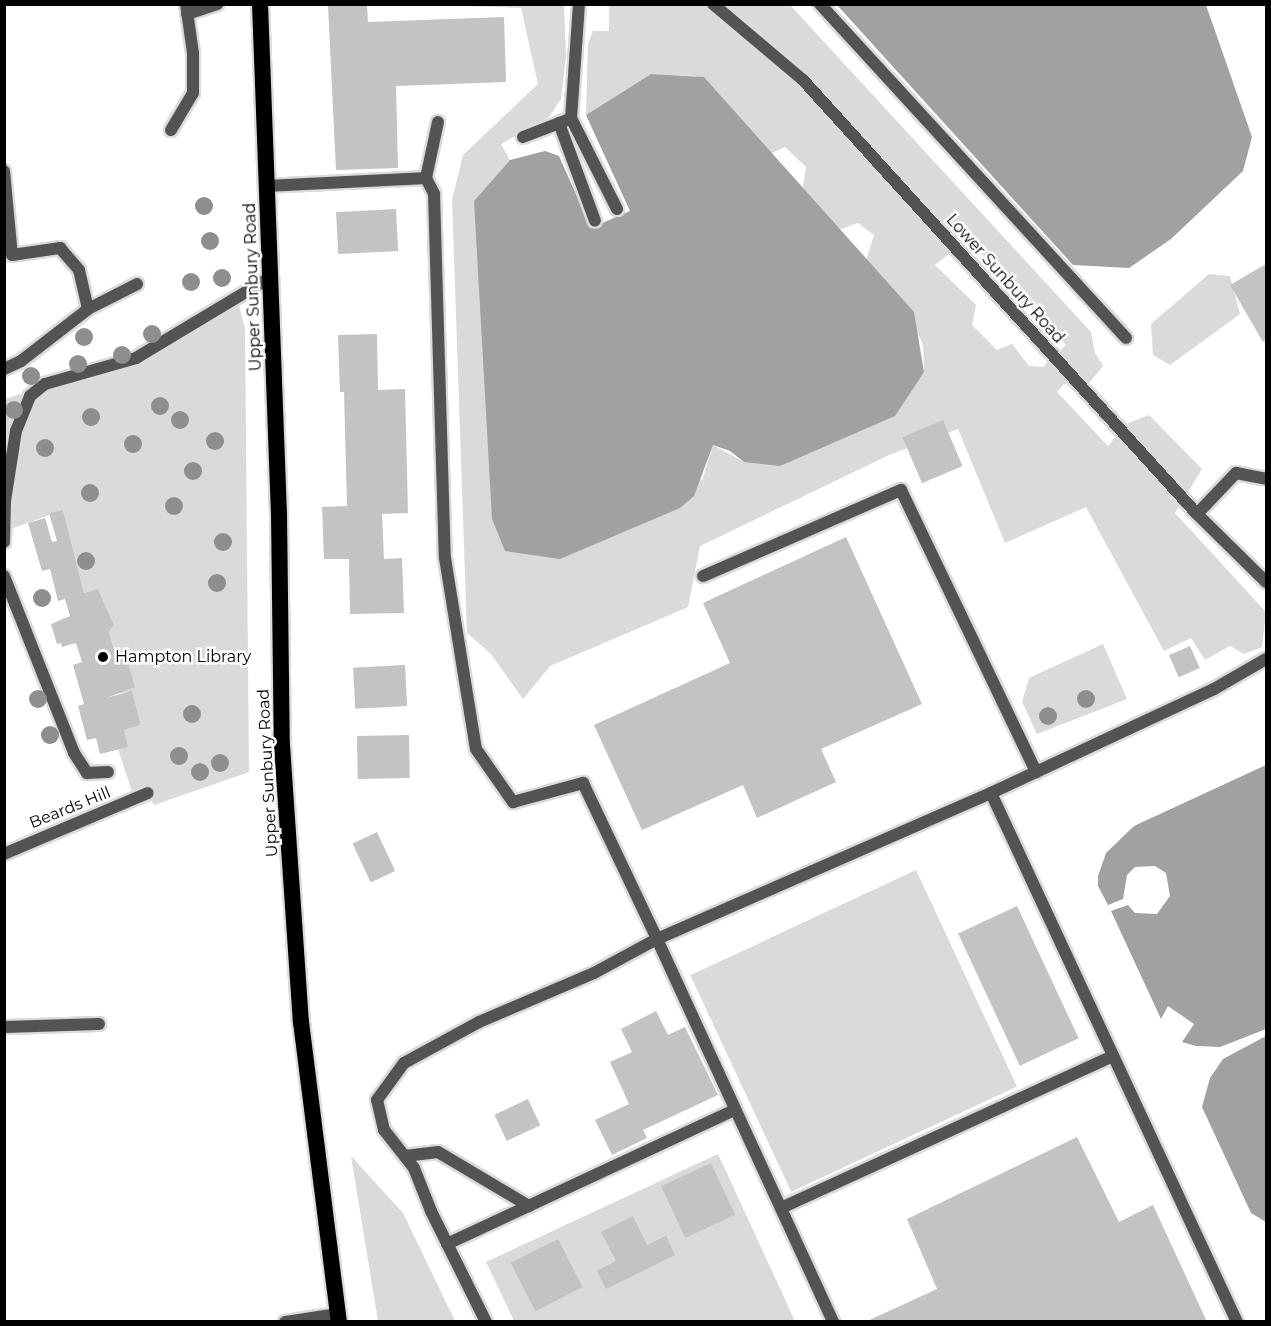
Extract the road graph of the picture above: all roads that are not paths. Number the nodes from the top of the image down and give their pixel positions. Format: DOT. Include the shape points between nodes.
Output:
graph roads {
  1 [pos="217,4"];
  2 [pos="260,4"];
  3 [pos="579,4"];
  4 [pos="713,4"];
  5 [pos="820,4"];
  6 [pos="187,9"];
  7 [pos="565,121"];
  8 [pos="438,122"];
  9 [pos="171,130"];
  10 [pos="523,137"];
  11 [pos="4,171"];
  12 [pos="426,178"];
  13 [pos="267,186"];
  14 [pos="617,209"];
  15 [pos="595,221"];
  16 [pos="271,277"];
  17 [pos="137,284"];
  18 [pos="88,309"];
  19 [pos="1126,338"];
  20 [pos="4,369"];
  21 [pos="1266,479"];
  22 [pos="1197,514"];
  23 [pos="4,542"];
  24 [pos="4,576"];
  25 [pos="703,576"];
  26 [pos="1266,582"];
  27 [pos="1266,659"];
  28 [pos="108,772"];
  29 [pos="1036,772"];
  30 [pos="148,793"];
  31 [pos="991,793"];
  32 [pos="4,854"];
  33 [pos="657,939"];
  34 [pos="99,1024"];
  35 [pos="4,1028"];
  36 [pos="1113,1056"];
  37 [pos="735,1110"];
  38 [pos="405,1156"];
  39 [pos="529,1206"];
  40 [pos="781,1208"];
  41 [pos="447,1244"];
  42 [pos="338,1318"];
  43 [pos="285,1322"];
  44 [pos="486,1322"];
  45 [pos="833,1322"];
  46 [pos="1237,1322"];
  1 -- 6 [label="street"];
  2 -- 13 [label="highway, Upper Sunbury Road"];
  3 -- 7 [label="street"];
  4 -- 22 [label="street, Lower Sunbury Road" via="803,80"];
  5 -- 19 [label="street"];
  6 -- 9 [label="street" via="193,93"];
  7 -- 10 [label="street"];
  7 -- 14 [label="street"];
  7 -- 15 [label="street"];
  8 -- 12 [label="street"];
  11 -- 18 [label="street" via="12,255 60,248 79,270"];
  12 -- 13 [label="street"];
  12 -- 33 [label="street" via="434,194 446,558 476,750 513,802 583,783"];
  13 -- 16 [label="highway, Upper Sunbury Road"];
  16 -- 23 [label="street" via="136,358 45,384 30,396 16,431 5,501"];
  16 -- 42 [label="highway, Upper Sunbury Road" via="282,745 301,1022"];
  17 -- 18 [label="street"];
  18 -- 20 [label="street" via="21,362"];
  21 -- 22 [label="street" via="1236,473"];
  22 -- 26 [label="street, Lower Sunbury Road"];
  24 -- 28 [label="street" via="74,753 87,773"];
  25 -- 29 [label="street" via="901,490"];
  27 -- 29 [label="street" via="1214,689"];
  29 -- 31 [label="street"];
  30 -- 32 [label="street, Beards Hill"];
  31 -- 33 [label="street"];
  31 -- 36 [label="street"];
  33 -- 37 [label="street"];
  33 -- 38 [label="street" via="594,973 479,1022 404,1063 377,1100 384,1130"];
  34 -- 35 [label="street"];
  36 -- 40 [label="street"];
  36 -- 46 [label="street"];
  37 -- 39 [label="street"];
  37 -- 40 [label="street"];
  38 -- 39 [label="street" via="438,1152"];
  38 -- 41 [label="street"];
  39 -- 41 [label="street"];
  40 -- 45 [label="street"];
  41 -- 44 [label="street"];
  42 -- 43 [label="street"];
}
